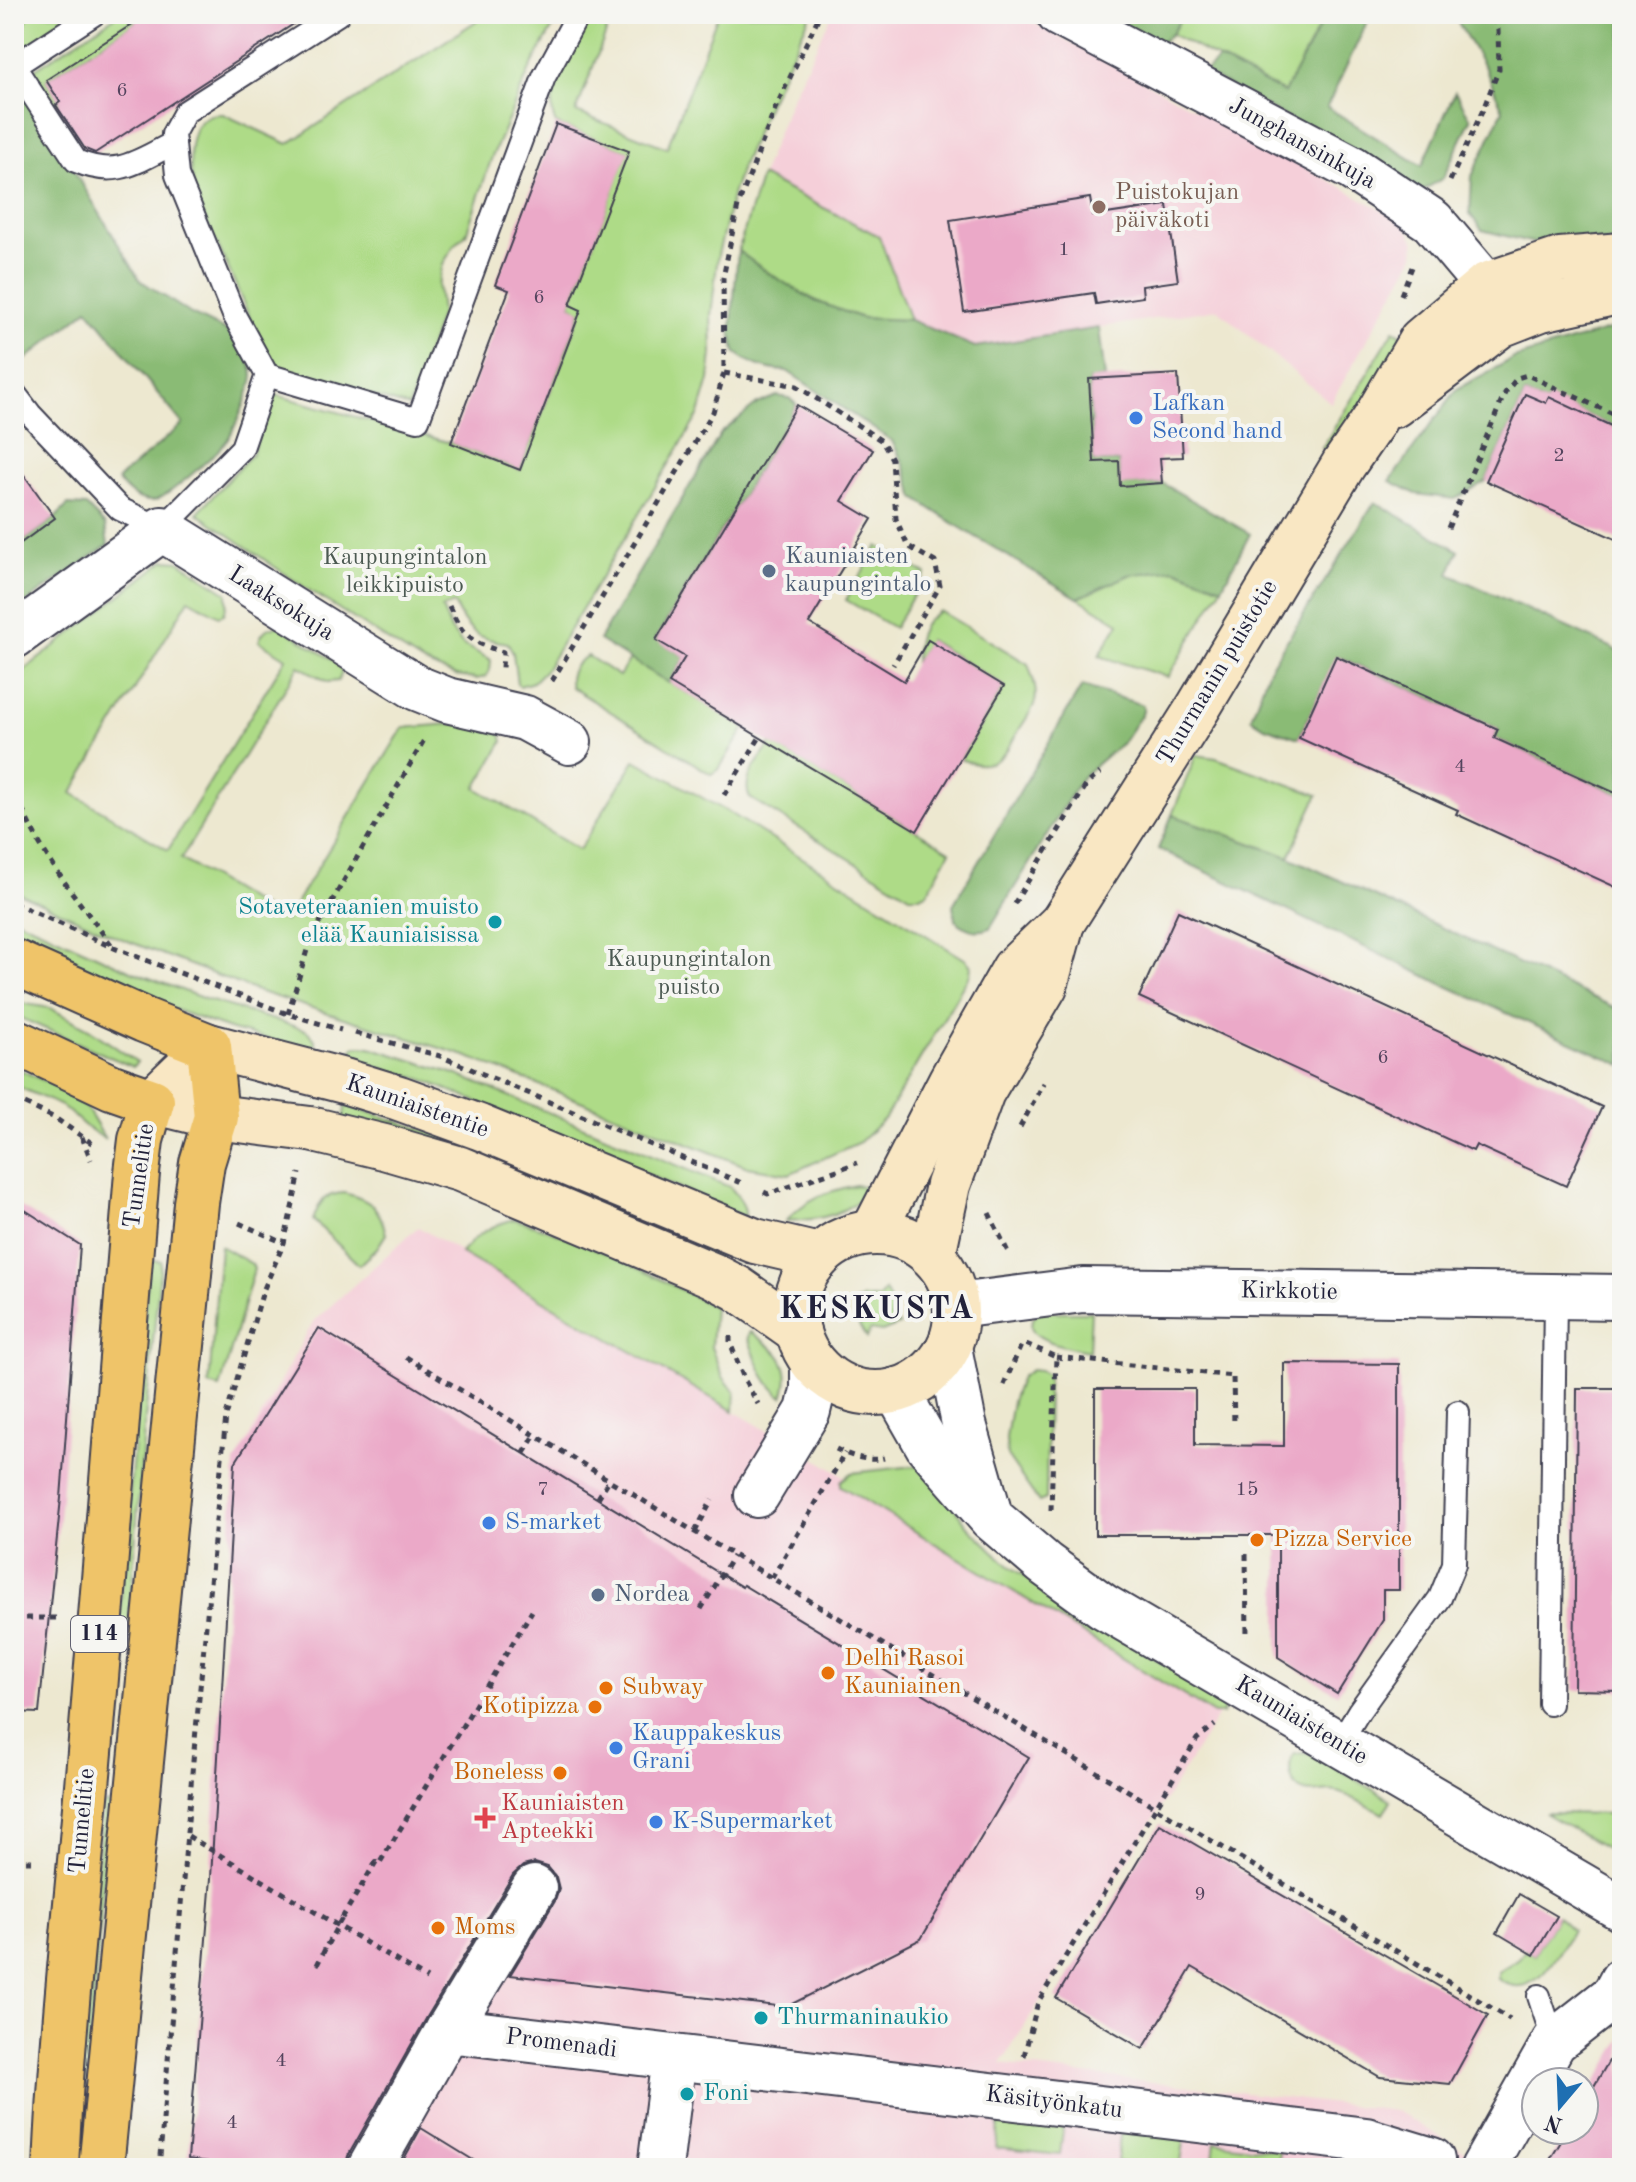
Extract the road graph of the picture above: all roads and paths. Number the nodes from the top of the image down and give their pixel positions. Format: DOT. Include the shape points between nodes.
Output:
graph roads {
  1 [pos="94,14"];
  2 [pos="338,14"];
  3 [pos="578,14"];
  4 [pos="820,14"];
  5 [pos="1059,14"];
  6 [pos="1492,14"];
  7 [pos="174,143"];
  8 [pos="1432,221"];
  9 [pos="1622,255"];
  10 [pos="1622,291"];
  11 [pos="1493,305"];
  12 [pos="724,373"];
  13 [pos="267,375"];
  14 [pos="14,393"];
  15 [pos="1622,418"];
  16 [pos="1448,528"];
  17 [pos="162,529"];
  18 [pos="449,606"];
  19 [pos="14,636"];
  20 [pos="893,665"];
  21 [pos="487,709"];
  22 [pos="760,737"];
  23 [pos="569,742"];
  24 [pos="14,787"];
  25 [pos="724,795"];
  26 [pos="14,903"];
  27 [pos="1062,923"];
  28 [pos="114,948"];
  29 [pos="14,962"];
  30 [pos="288,1014"];
  31 [pos="14,1041"];
  32 [pos="209,1046"];
  33 [pos="152,1101"];
  34 [pos="216,1117"];
  35 [pos="906,1169"];
  36 [pos="948,1185"];
  37 [pos="873,1232"];
  38 [pos="284,1243"];
  39 [pos="933,1255"];
  40 [pos="819,1256"];
  41 [pos="1555,1296"];
  42 [pos="1622,1297"];
  43 [pos="1017,1298"];
  44 [pos="952,1326"];
  45 [pos="806,1348"];
  46 [pos="406,1357"];
  47 [pos="1056,1357"];
  48 [pos="896,1390"];
  49 [pos="999,1396"];
  50 [pos="1458,1412"];
  51 [pos="1234,1426"];
  52 [pos="535,1435"];
  53 [pos="524,1453"];
  54 [pos="845,1453"];
  55 [pos="609,1480"];
  56 [pos="757,1495"];
  57 [pos="598,1498"];
  58 [pos="991,1518"];
  59 [pos="1050,1523"];
  60 [pos="1246,1554"];
  61 [pos="734,1555"];
  62 [pos="772,1578"];
  63 [pos="701,1609"];
  64 [pos="532,1611"];
  65 [pos="14,1618"];
  66 [pos="66,1618"];
  67 [pos="1245,1666"];
  68 [pos="1550,1704"];
  69 [pos="1339,1744"];
  70 [pos="1156,1807"];
  71 [pos="188,1836"];
  72 [pos="14,1861"];
  73 [pos="42,1861"];
  74 [pos="534,1888"];
  75 [pos="1622,1909"];
  76 [pos="344,1919"];
  77 [pos="341,1928"];
  78 [pos="317,1965"];
  79 [pos="1622,1980"];
  80 [pos="1539,1996"];
  81 [pos="457,2016"];
  82 [pos="1554,2042"];
  83 [pos="674,2057"];
  84 [pos="1012,2098"];
  85 [pos="1428,2165"];
  86 [pos="668,2167"];
  87 [pos="56,2168"];
  88 [pos="101,2168"];
  89 [pos="159,2168"];
  90 [pos="370,2168"];
  91 [pos="1483,2168"];
  1 -- 7 [label="lane" via="14,66 76,161 118,170"];
  2 -- 7 [label="lane" via="185,112"];
  3 -- 13 [label="lane" via="544,77 418,420"];
  4 -- 12 [label="path" via="775,109 738,206 723,278"];
  5 -- 8 [label="street, Junghansinkuja" via="1352,168"];
  6 -- 8 [label="path" via="1499,69"];
  7 -- 13 [label="lane" via="177,175 234,315"];
  8 -- 11 [label="street, Junghansinkuja"];
  9 -- 11 [label="main road" via="1560,260"];
  10 -- 11 [label="main road" via="1541,309"];
  11 -- 27 [label="main road, Thurmanin puistotie" via="1421,340"];
  12 -- 20 [label="path" via="797,386 882,441 892,459 896,519 908,546 935,562 940,586"];
  12 -- 21 [label="path" via="713,412 542,696"];
  13 -- 17 [label="lane" via="242,448"];
  14 -- 17 [label="lane" via="120,509"];
  15 -- 16 [label="path" via="1527,375 1517,378 1505,393"];
  17 -- 19 [label="street"];
  17 -- 21 [label="street, Laaksokuja" via="417,688"];
  18 -- 21 [label="path" via="465,636 503,652 502,684"];
  21 -- 23 [label="street, Laaksokuja"];
  21 -- 30 [label="path" via="310,940"];
  22 -- 25 [label="path"];
  24 -- 28 [label="path" via="47,859"];
  26 -- 28 [label="path"];
  27 -- 35 [label="main road, Thurmanin puistotie" via="1014,969"];
  27 -- 36 [label="main road, Thurmanin puistotie" via="1045,986 982,1092"];
  28 -- 30 [label="path"];
  29 -- 32 [label="main road, Kauniaistentie"];
  30 -- 35 [label="path" via="440,1056 768,1194 874,1157"];
  31 -- 33 [label="main road, Kauniaistentie"];
  32 -- 33 [label="main road, Tunnelitie"];
  32 -- 34 [label="main road, 114"];
  32 -- 40 [label="main road, Kauniaistentie" via="399,1098 755,1241"];
  33 -- 34 [label="main road, Kauniaistentie"];
  33 -- 87 [label="main road, Tunnelitie / 114" via="137,1173"];
  34 -- 45 [label="main road, Kauniaistentie" via="310,1129 460,1169 712,1275 737,1288"];
  34 -- 88 [label="main road, 114" via="196,1203"];
  35 -- 37 [label="main road, Thurmanin puistotie"];
  36 -- 39 [label="main road, Thurmanin puistotie"];
  36 -- 43 [label="path" via="982,1199 1012,1260"];
  37 -- 39 [label="main road" via="905,1238"];
  37 -- 40 [label="main road" via="843,1239"];
  38 -- 71 [label="path" via="263,1291 226,1416"];
  39 -- 44 [label="main road" via="952,1287"];
  40 -- 45 [label="main road" via="804,1279 797,1304"];
  41 -- 42 [label="street, Kirkkotie"];
  41 -- 43 [label="street, Kirkkotie" via="1083,1290"];
  41 -- 68 [label="lane"];
  43 -- 44 [label="street, Kirkkotie"];
  44 -- 48 [label="main road" via="940,1362 913,1384"];
  44 -- 58 [label="street" via="964,1424"];
  45 -- 48 [label="main road" via="835,1381 849,1388"];
  45 -- 56 [label="street" via="813,1390 808,1411"];
  46 -- 52 [label="path"];
  47 -- 49 [label="path" via="1022,1342"];
  47 -- 51 [label="path" via="1233,1376"];
  47 -- 59 [label="path"];
  48 -- 58 [label="street, Kauniaistentie" via="928,1446"];
  50 -- 69 [label="lane" via="1454,1564 1440,1598"];
  52 -- 53 [label="path"];
  52 -- 55 [label="path"];
  54 -- 62 [label="path"];
  55 -- 57 [label="path"];
  55 -- 61 [label="path"];
  58 -- 67 [label="street, Kauniaistentie" via="1103,1606"];
  60 -- 67 [label="path"];
  61 -- 62 [label="path"];
  61 -- 63 [label="path"];
  62 -- 70 [label="path"];
  64 -- 76 [label="path"];
  65 -- 66 [label="path"];
  67 -- 69 [label="street, Kauniaistentie"];
  67 -- 70 [label="path" via="1227,1715 1197,1739"];
  69 -- 75 [label="street, Kauniaistentie"];
  70 -- 82 [label="path"];
  70 -- 84 [label="path" via="1038,2002"];
  71 -- 77 [label="path"];
  71 -- 89 [label="path"];
  72 -- 73 [label="path"];
  74 -- 81 [label="street"];
  76 -- 77 [label="path"];
  76 -- 78 [label="path, bridge"];
  77 -- 81 [label="path"];
  79 -- 82 [label="street" via="1614,1995"];
  80 -- 82 [label="lane"];
  81 -- 83 [label="street, Promenadi"];
  81 -- 90 [label="street"];
  82 -- 91 [label="street"];
  83 -- 84 [label="street, Käsityönkatu"];
  83 -- 86 [label="street"];
  84 -- 85 [label="street, Käsityönkatu" via="1366,2140"];
}
